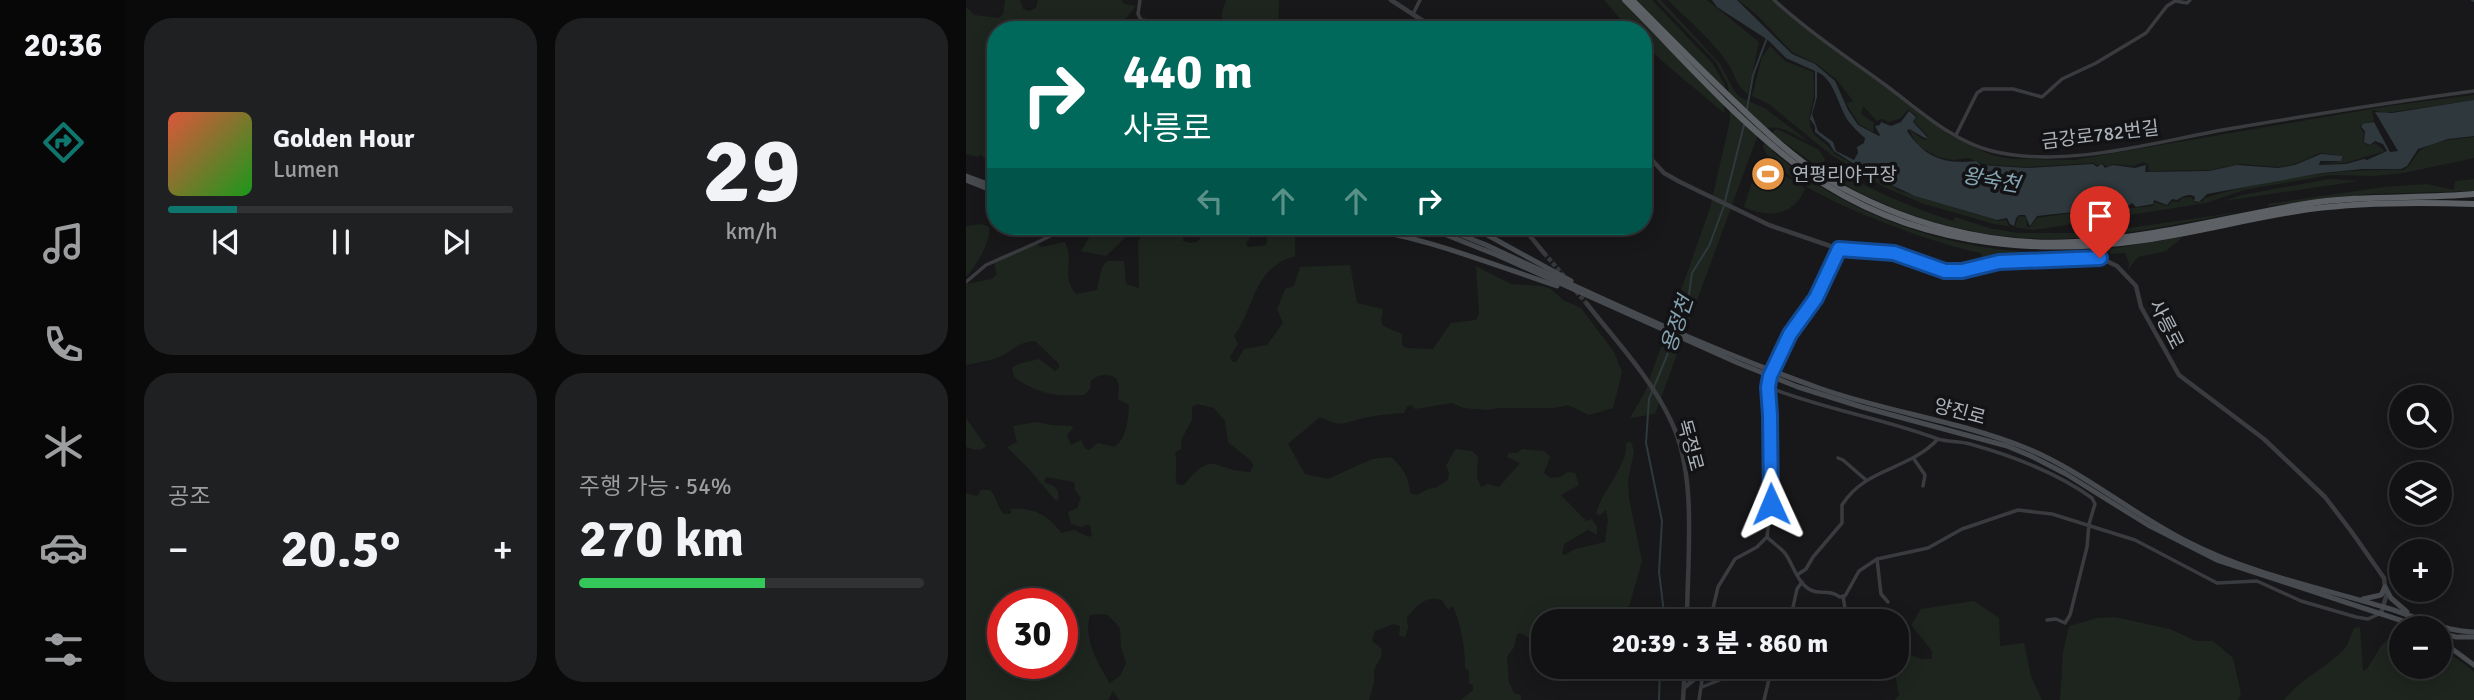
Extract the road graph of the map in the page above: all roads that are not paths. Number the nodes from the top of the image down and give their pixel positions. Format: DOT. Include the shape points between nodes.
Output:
graph roads {
  1 [pos="1140,0"];
  2 [pos="1391,0"];
  3 [pos="1420,0"];
  4 [pos="1625,0"];
  5 [pos="1632,0"];
  6 [pos="1774,0"];
  7 [pos="2190,0"];
  8 [pos="1412,15"];
  9 [pos="1150,21"];
  10 [pos="1422,21"];
  11 [pos="1647,21"];
  12 [pos="1652,26"];
  13 [pos="1716,88"];
  14 [pos="2474,90"];
  15 [pos="1956,135"];
  16 [pos="1776,145"];
  17 [pos="1652,160"];
  18 [pos="966,178"];
  19 [pos="987,186"];
  20 [pos="2473,201"];
  21 [pos="1052,235"];
  22 [pos="1400,235"];
  23 [pos="1440,235"];
  24 [pos="1455,235"];
  25 [pos="1458,235"];
  26 [pos="1488,235"];
  27 [pos="1529,235"];
  28 [pos="1433,244"];
  29 [pos="1839,249"];
  30 [pos="1544,253"];
  31 [pos="966,282"];
  32 [pos="1592,293"];
  33 [pos="1595,300"];
  34 [pos="1587,304"];
  35 [pos="1662,327"];
  36 [pos="1771,373"];
  37 [pos="1768,387"];
  38 [pos="1938,439"];
  39 [pos="1838,458"];
  40 [pos="1914,459"];
  41 [pos="1866,480"];
  42 [pos="1923,486"];
  43 [pos="2090,524"];
  44 [pos="1767,537"];
  45 [pos="1877,559"];
  46 [pos="1797,575"];
  47 [pos="1802,582"];
  48 [pos="2385,587"];
  49 [pos="1843,596"];
  50 [pos="2356,599"];
  51 [pos="1888,602"];
  52 [pos="1687,609"];
  53 [pos="1713,609"];
  54 [pos="1793,609"];
  55 [pos="1845,609"];
  56 [pos="2382,610"];
  57 [pos="2397,616"];
  58 [pos="2409,616"];
  59 [pos="2047,620"];
  60 [pos="2452,631"];
  61 [pos="2474,635"];
  62 [pos="2452,636"];
  63 [pos="2452,649"];
  64 [pos="2474,665"];
  65 [pos="1685,679"];
  66 [pos="1699,679"];
  67 [pos="1722,679"];
  68 [pos="1769,679"];
  69 [pos="1702,687"];
  70 [pos="1684,688"];
  71 [pos="1683,700"];
  72 [pos="1699,700"];
  73 [pos="1764,700"];
  1 -- 9 [label="street" via="1138,14 1141,20"];
  2 -- 8 [label="street"];
  3 -- 8 [label="street"];
  4 -- 11 [label="highway"];
  5 -- 13 [label="highway"];
  6 -- 15 [label="street, 금강로782번길"];
  7 -- 15 [label="street" via="2167,6 2146,33 2062,79 2042,97 2013,89 1983,89"];
  8 -- 10 [label="street"];
  12 -- 13 [label="highway"];
  13 -- 16 [label="highway"];
  14 -- 15 [label="street, 금강로782번길" via="2067,157 1990,150"];
  16 -- 20 [label="highway" via="1888,210 1947,229 2007,241 2064,242 2150,234 2306,204 2360,199 2457,196"];
  16 -- 20 [label="highway" via="1812,176 1879,212 1935,232 2011,247 2120,243 2321,208"];
  17 -- 29 [label="street, 사릉로" via="1664,173 1737,210"];
  18 -- 19 [label="main road"];
  21 -- 31 [label="street" via="986,265"];
  22 -- 28 [label="main road"];
  23 -- 28 [label="main road"];
  24 -- 33 [label="main road, 양진로"];
  25 -- 32 [label="main road, 양진로"];
  26 -- 32 [label="main road"];
  27 -- 30 [label="street"];
  28 -- 33 [label="main road"];
  29 -- 36 [label="street"];
  29 -- 48 [label="street, 사릉로" via="1894,253 1945,271 1999,262 2100,258 2117,266 2136,286 2141,307 2179,375 2264,439 2325,497 2375,563"];
  32 -- 35 [label="main road, 양진로"];
  33 -- 35 [label="main road, 양진로"];
  34 -- 52 [label="street, 독정로" via="1642,374 1678,436 1687,478"];
  35 -- 36 [label="main road, 양진로"];
  36 -- 37 [label="street"];
  36 -- 50 [label="main road, 양진로" via="2025,448 2195,546"];
  36 -- 56 [label="main road, 양진로" via="1862,407 2007,446 2047,463 2148,525 2217,560"];
  37 -- 38 [label="street"];
  37 -- 44 [label="street" via="1771,504"];
  38 -- 40 [label="street"];
  38 -- 43 [label="street" via="1986,448 2061,478 2095,502"];
  39 -- 41 [label="street"];
  40 -- 41 [label="street"];
  40 -- 42 [label="street" via="1925,475"];
  41 -- 46 [label="street" via="1842,505 1842,523"];
  43 -- 45 [label="street" via="2018,510 1962,529 1928,548"];
  43 -- 56 [label="street" via="2135,540 2217,583 2257,581 2301,601 2368,619"];
  43 -- 59 [label="street" via="2068,621"];
  44 -- 46 [label="street" via="1786,554"];
  44 -- 53 [label="street" via="1735,559 1718,587"];
  45 -- 49 [label="street" via="1860,570"];
  45 -- 51 [label="street" via="1881,594"];
  46 -- 47 [label="street"];
  47 -- 49 [label="street" via="1814,592"];
  47 -- 54 [label="street"];
  48 -- 50 [label="main road" via="2375,598"];
  48 -- 56 [label="street"];
  48 -- 58 [label="main road"];
  49 -- 55 [label="street"];
  50 -- 56 [label="main road, 양진로"];
  56 -- 57 [label="main road, 양진로"];
  60 -- 61 [label="main road, 양진로"];
  61 -- 62 [label="main road, 양진로"];
  63 -- 64 [label="main road"];
  65 -- 70 [label="street"];
  66 -- 69 [label="street"];
  66 -- 70 [label="street"];
  67 -- 69 [label="street"];
  68 -- 73 [label="street"];
  69 -- 72 [label="street"];
  70 -- 71 [label="street"];
}
